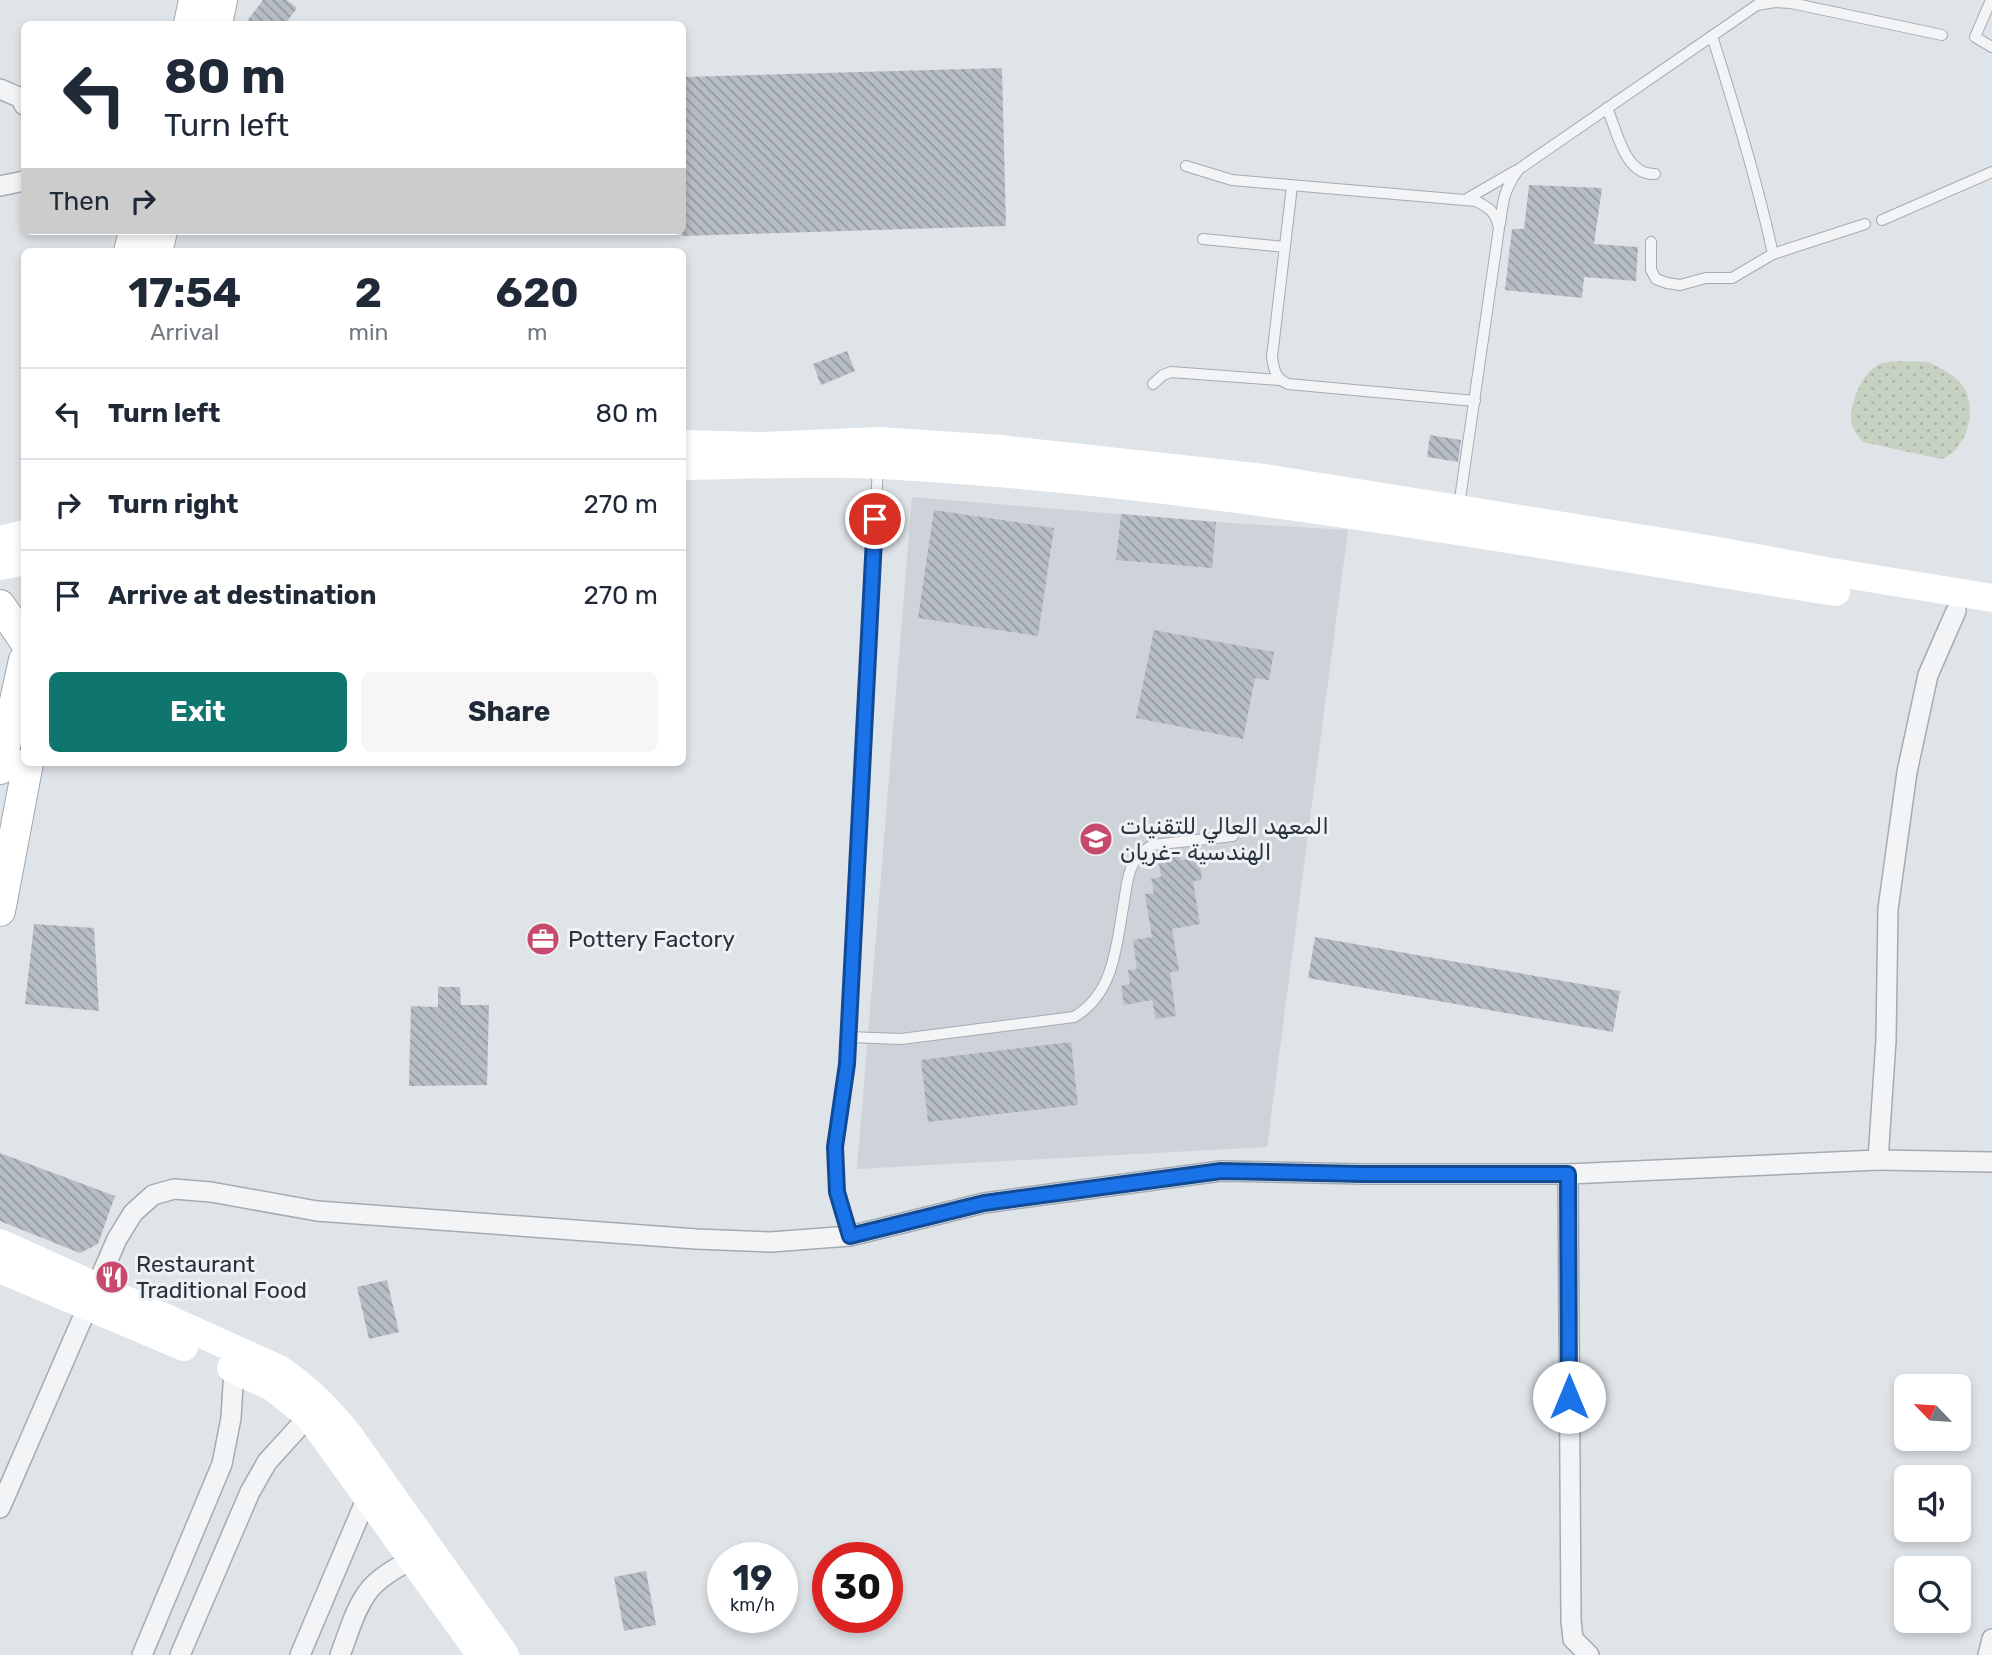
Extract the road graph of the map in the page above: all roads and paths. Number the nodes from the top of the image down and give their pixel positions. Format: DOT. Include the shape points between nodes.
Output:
graph roads {
  1 [pos="194,0"];
  2 [pos="222,0"];
  3 [pos="1990,0"];
  4 [pos="190,21"];
  5 [pos="218,21"];
  6 [pos="1942,35"];
  7 [pos="1712,36"];
  8 [pos="1992,47"];
  9 [pos="0,89"];
  10 [pos="21,98"];
  11 [pos="1607,108"];
  12 [pos="1186,166"];
  13 [pos="1519,169"];
  14 [pos="1992,172"];
  15 [pos="1656,174"];
  16 [pos="21,182"];
  17 [pos="0,186"];
  18 [pos="1292,186"];
  19 [pos="1465,200"];
  20 [pos="1882,220"];
  21 [pos="1865,224"];
  22 [pos="1499,228"];
  23 [pos="1203,239"];
  24 [pos="1651,242"];
  25 [pos="1285,247"];
  26 [pos="1773,254"];
  27 [pos="1279,380"];
  28 [pos="1153,384"];
  29 [pos="1475,401"];
  30 [pos="686,445"];
  31 [pos="878,453"];
  32 [pos="759,456"];
  33 [pos="686,465"];
  34 [pos="1459,509"];
  35 [pos="1415,514"];
  36 [pos="21,535"];
  37 [pos="0,540"];
  38 [pos="21,562"];
  39 [pos="0,566"];
  40 [pos="1825,581"];
  41 [pos="1992,598"];
  42 [pos="0,605"];
  43 [pos="1956,611"];
  44 [pos="1992,617"];
  45 [pos="21,636"];
  46 [pos="21,674"];
  47 [pos="27,766"];
  48 [pos="0,769"];
  49 [pos="1233,836"];
  50 [pos="0,911"];
  51 [pos="848,1037"];
  52 [pos="1878,1160"];
  53 [pos="1992,1162"];
  54 [pos="1568,1174"];
  55 [pos="850,1236"];
  56 [pos="0,1243"];
  57 [pos="0,1269"];
  58 [pos="93,1297"];
  59 [pos="234,1369"];
  60 [pos="316,1409"];
  61 [pos="368,1495"];
  62 [pos="0,1508"];
  63 [pos="422,1554"];
  64 [pos="1992,1639"];
  65 [pos="491,1652"];
  66 [pos="142,1655"];
  67 [pos="180,1655"];
  68 [pos="300,1655"];
  69 [pos="340,1655"];
  70 [pos="1589,1655"];
  71 [pos="1987,1655"];
  1 -- 4 [label="main road"];
  2 -- 5 [label="main road"];
  3 -- 8 [label="lane" via="1975,37"];
  6 -- 7 [label="lane" via="1775,2 1757,5"];
  7 -- 11 [label="lane"];
  7 -- 26 [label="lane" via="1761,198"];
  9 -- 10 [label="street"];
  11 -- 13 [label="lane"];
  11 -- 15 [label="lane" via="1629,161 1644,173"];
  12 -- 18 [label="lane" via="1232,180"];
  13 -- 19 [label="lane"];
  13 -- 22 [label="lane" via="1503,196"];
  14 -- 20 [label="lane"];
  16 -- 17 [label="street"];
  18 -- 19 [label="lane"];
  18 -- 25 [label="lane"];
  19 -- 22 [label="lane" via="1491,209"];
  21 -- 26 [label="lane"];
  22 -- 29 [label="lane"];
  23 -- 25 [label="lane"];
  24 -- 26 [label="lane" via="1651,270 1656,279 1680,285 1732,278"];
  25 -- 27 [label="lane" via="1272,357"];
  27 -- 28 [label="lane" via="1171,372"];
  27 -- 29 [label="lane"];
  29 -- 34 [label="lane"];
  30 -- 32 [label="main road"];
  31 -- 32 [label="main road"];
  31 -- 35 [label="main road" via="998,473"];
  31 -- 51 [label="lane"];
  32 -- 33 [label="main road"];
  34 -- 35 [label="main road"];
  34 -- 40 [label="main road" via="1713,550"];
  35 -- 40 [label="main road"];
  36 -- 37 [label="main road"];
  38 -- 39 [label="main road"];
  40 -- 41 [label="main road"];
  40 -- 43 [label="main road"];
  42 -- 45 [label="main road"];
  43 -- 44 [label="main road"];
  43 -- 52 [label="street" via="1928,675 1907,772 1889,896"];
  46 -- 48 [label="main road"];
  47 -- 50 [label="main road"];
  49 -- 51 [label="lane" via="1152,845 1132,865 1107,983 1097,1000 1074,1017 901,1039"];
  51 -- 55 [label="lane" via="835,1147 837,1192"];
  52 -- 53 [label="street"];
  52 -- 54 [label="street"];
  54 -- 55 [label="street" via="1221,1171 984,1203"];
  54 -- 70 [label="street" via="1571,1620 1573,1639"];
  55 -- 58 [label="street" via="771,1242 696,1239 317,1212 174,1189 153,1195 133,1213"];
  56 -- 58 [label="main road"];
  57 -- 58 [label="main road"];
  58 -- 59 [label="main road"];
  58 -- 60 [label="main road" via="279,1369 302,1384"];
  58 -- 62 [label="street"];
  59 -- 60 [label="main road"];
  59 -- 66 [label="street" via="222,1464"];
  60 -- 61 [label="main road"];
  60 -- 63 [label="main road" via="349,1434"];
  60 -- 67 [label="street" via="267,1462 250,1492"];
  61 -- 63 [label="main road"];
  61 -- 68 [label="street"];
  63 -- 65 [label="main road"];
  63 -- 69 [label="street" via="368,1591"];
  64 -- 71 [label="street"];
}
